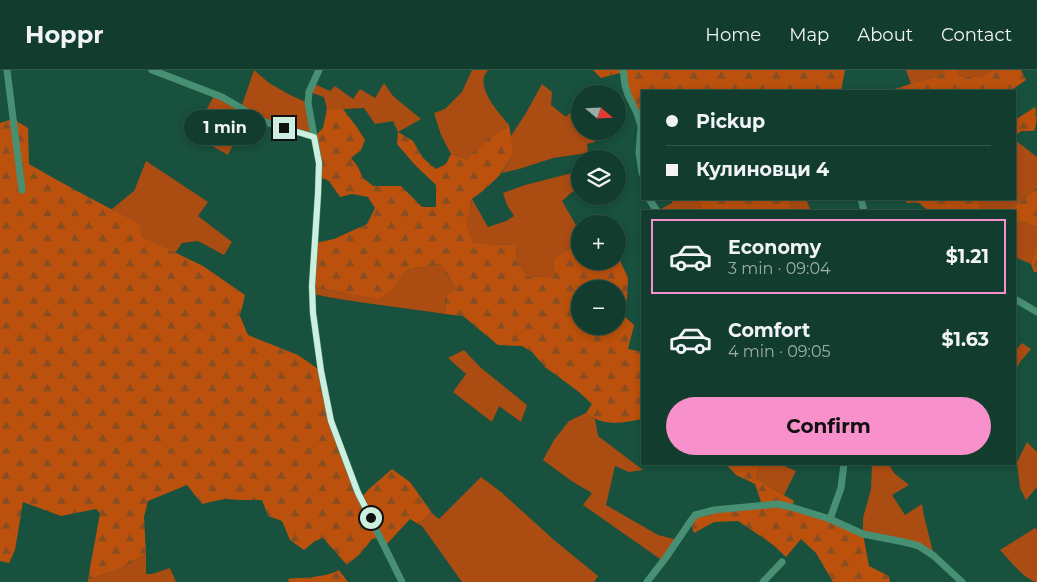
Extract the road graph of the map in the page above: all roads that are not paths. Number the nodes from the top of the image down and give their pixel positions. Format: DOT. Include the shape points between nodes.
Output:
graph roads {
  1 [pos="7,70"];
  2 [pos="152,70"];
  3 [pos="319,70"];
  4 [pos="623,70"];
  5 [pos="641,126"];
  6 [pos="641,126"];
  7 [pos="314,137"];
  8 [pos="641,166"];
  9 [pos="22,190"];
  10 [pos="1016,300"];
  11 [pos="1037,312"];
  12 [pos="844,465"];
  13 [pos="830,519"];
  14 [pos="782,562"];
  15 [pos="402,582"];
  16 [pos="647,582"];
  17 [pos="763,582"];
  18 [pos="962,582"];
  1 -- 9 [label="street"];
  2 -- 7 [label="street" via="222,97 265,122"];
  3 -- 7 [label="street" via="309,92 308,103"];
  4 -- 6 [label="street" via="625,86"];
  5 -- 8 [label="street"];
  7 -- 15 [label="street" via="319,163 312,286 321,371 331,421 358,493"];
  10 -- 11 [label="street"];
  12 -- 13 [label="street" via="841,488"];
  13 -- 16 [label="street" via="777,504 702,512 695,515"];
  13 -- 18 [label="street" via="863,534 919,546"];
  14 -- 17 [label="street"];
}
